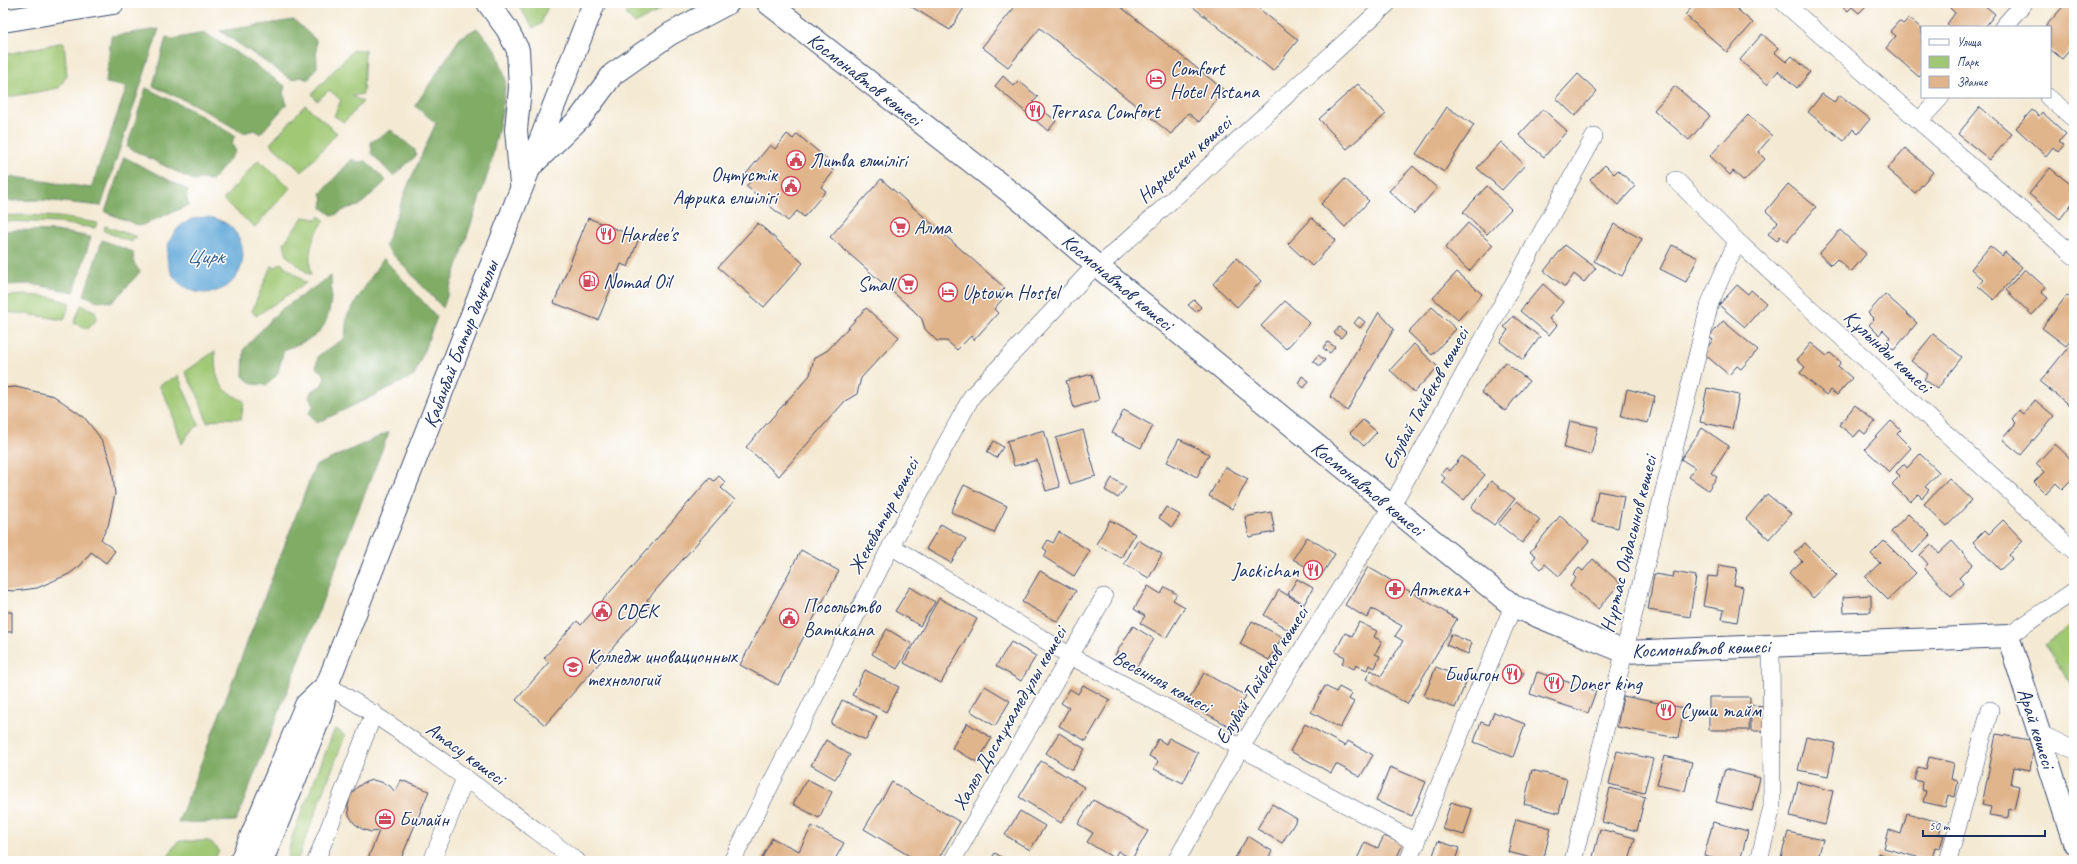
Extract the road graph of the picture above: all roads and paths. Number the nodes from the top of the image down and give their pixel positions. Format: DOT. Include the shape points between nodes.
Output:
graph roads {
  1 [pos="113,3"];
  2 [pos="488,3"];
  3 [pos="594,3"];
  4 [pos="728,3"];
  5 [pos="768,3"];
  6 [pos="1388,3"];
  7 [pos="1784,3"];
  8 [pos="2024,3"];
  9 [pos="3,21"];
  10 [pos="2004,26"];
  11 [pos="1940,98"];
  12 [pos="2049,98"];
  13 [pos="2074,119"];
  14 [pos="1920,120"];
  15 [pos="1594,136"];
  16 [pos="529,168"];
  17 [pos="1676,180"];
  18 [pos="521,188"];
  19 [pos="1736,241"];
  20 [pos="2074,256"];
  21 [pos="1096,265"];
  22 [pos="1391,507"];
  23 [pos="892,546"];
  24 [pos="2074,551"];
  25 [pos="2074,591"];
  26 [pos="1104,597"];
  27 [pos="1513,606"];
  28 [pos="2008,636"];
  29 [pos="1771,646"];
  30 [pos="1625,652"];
  31 [pos="1069,655"];
  32 [pos="326,686"];
  33 [pos="1990,710"];
  34 [pos="374,714"];
  35 [pos="2039,733"];
  36 [pos="1240,749"];
  37 [pos="2074,750"];
  38 [pos="465,778"];
  39 [pos="2074,842"];
  40 [pos="1417,843"];
  41 [pos="241,861"];
  42 [pos="262,861"];
  43 [pos="316,861"];
  44 [pos="432,861"];
  45 [pos="577,861"];
  46 [pos="732,861"];
  47 [pos="952,861"];
  48 [pos="1176,861"];
  49 [pos="1408,861"];
  50 [pos="1573,861"];
  51 [pos="1759,861"];
  52 [pos="1948,861"];
  1 -- 9 [label="street"];
  2 -- 18 [label="street" via="507,29 518,50 520,88 516,130"];
  3 -- 16 [label="street, Қабанбай Батыр даңғылы"];
  4 -- 16 [label="street" via="670,34 614,74 582,118"];
  5 -- 21 [label="street, Космонавтов көшесі" via="1019,199"];
  6 -- 21 [label="street, Наркескен көшесі" via="1106,260"];
  7 -- 14 [label="street"];
  8 -- 10 [label="street"];
  11 -- 14 [label="street"];
  12 -- 13 [label="street"];
  14 -- 20 [label="street"];
  15 -- 22 [label="street, Елубай Тайбеков көшесі"];
  16 -- 18 [label="street, Қабанбай Батыр даңғылы"];
  17 -- 19 [label="street, Құлынды көшесі"];
  18 -- 32 [label="street, Қабанбай Батыр даңғылы"];
  19 -- 24 [label="street, Құлынды көшесі"];
  19 -- 30 [label="street, Нұртас Оңдасынов көшесі" via="1710,302"];
  21 -- 22 [label="street, Космонавтов көшесі"];
  21 -- 23 [label="street, Жекебатыр көшесі" via="972,396"];
  22 -- 27 [label="street, Космонавтов көшесі"];
  22 -- 36 [label="street, Елубай Тайбеков көшесі"];
  23 -- 31 [label="street, Весенняя көшесі"];
  23 -- 46 [label="street, Жекебатыр көшесі"];
  25 -- 28 [label="street"];
  26 -- 31 [label="street, Халел Досмұхамедұлы көшесі"];
  27 -- 30 [label="street, Космонавтов көшесі"];
  27 -- 40 [label="street"];
  28 -- 29 [label="street, Космонавтов көшесі"];
  28 -- 35 [label="street, Арай көшесі"];
  29 -- 30 [label="street, Космонавтов көшесі"];
  29 -- 51 [label="street" via="1772,807"];
  30 -- 50 [label="street, Нұртас Оңдасынов көшесі"];
  31 -- 36 [label="street, Весенняя көшесі"];
  31 -- 47 [label="street, Халел Досмұхамедұлы көшесі"];
  32 -- 34 [label="street, Атасу көшесі"];
  32 -- 41 [label="street, Қабанбай Батыр даңғылы" via="306,705"];
  32 -- 42 [label="street, Қабанбай Батыр даңғылы" via="321,714"];
  33 -- 52 [label="street"];
  34 -- 38 [label="street, Атасу көшесі"];
  34 -- 43 [label="street"];
  35 -- 37 [label="street"];
  35 -- 39 [label="street, Арай көшесі"];
  36 -- 40 [label="street, Весенняя көшесі"];
  36 -- 48 [label="street, Елубай Тайбеков көшесі"];
  38 -- 44 [label="street"];
  38 -- 45 [label="street, Атасу көшесі"];
  40 -- 49 [label="street"];
}
